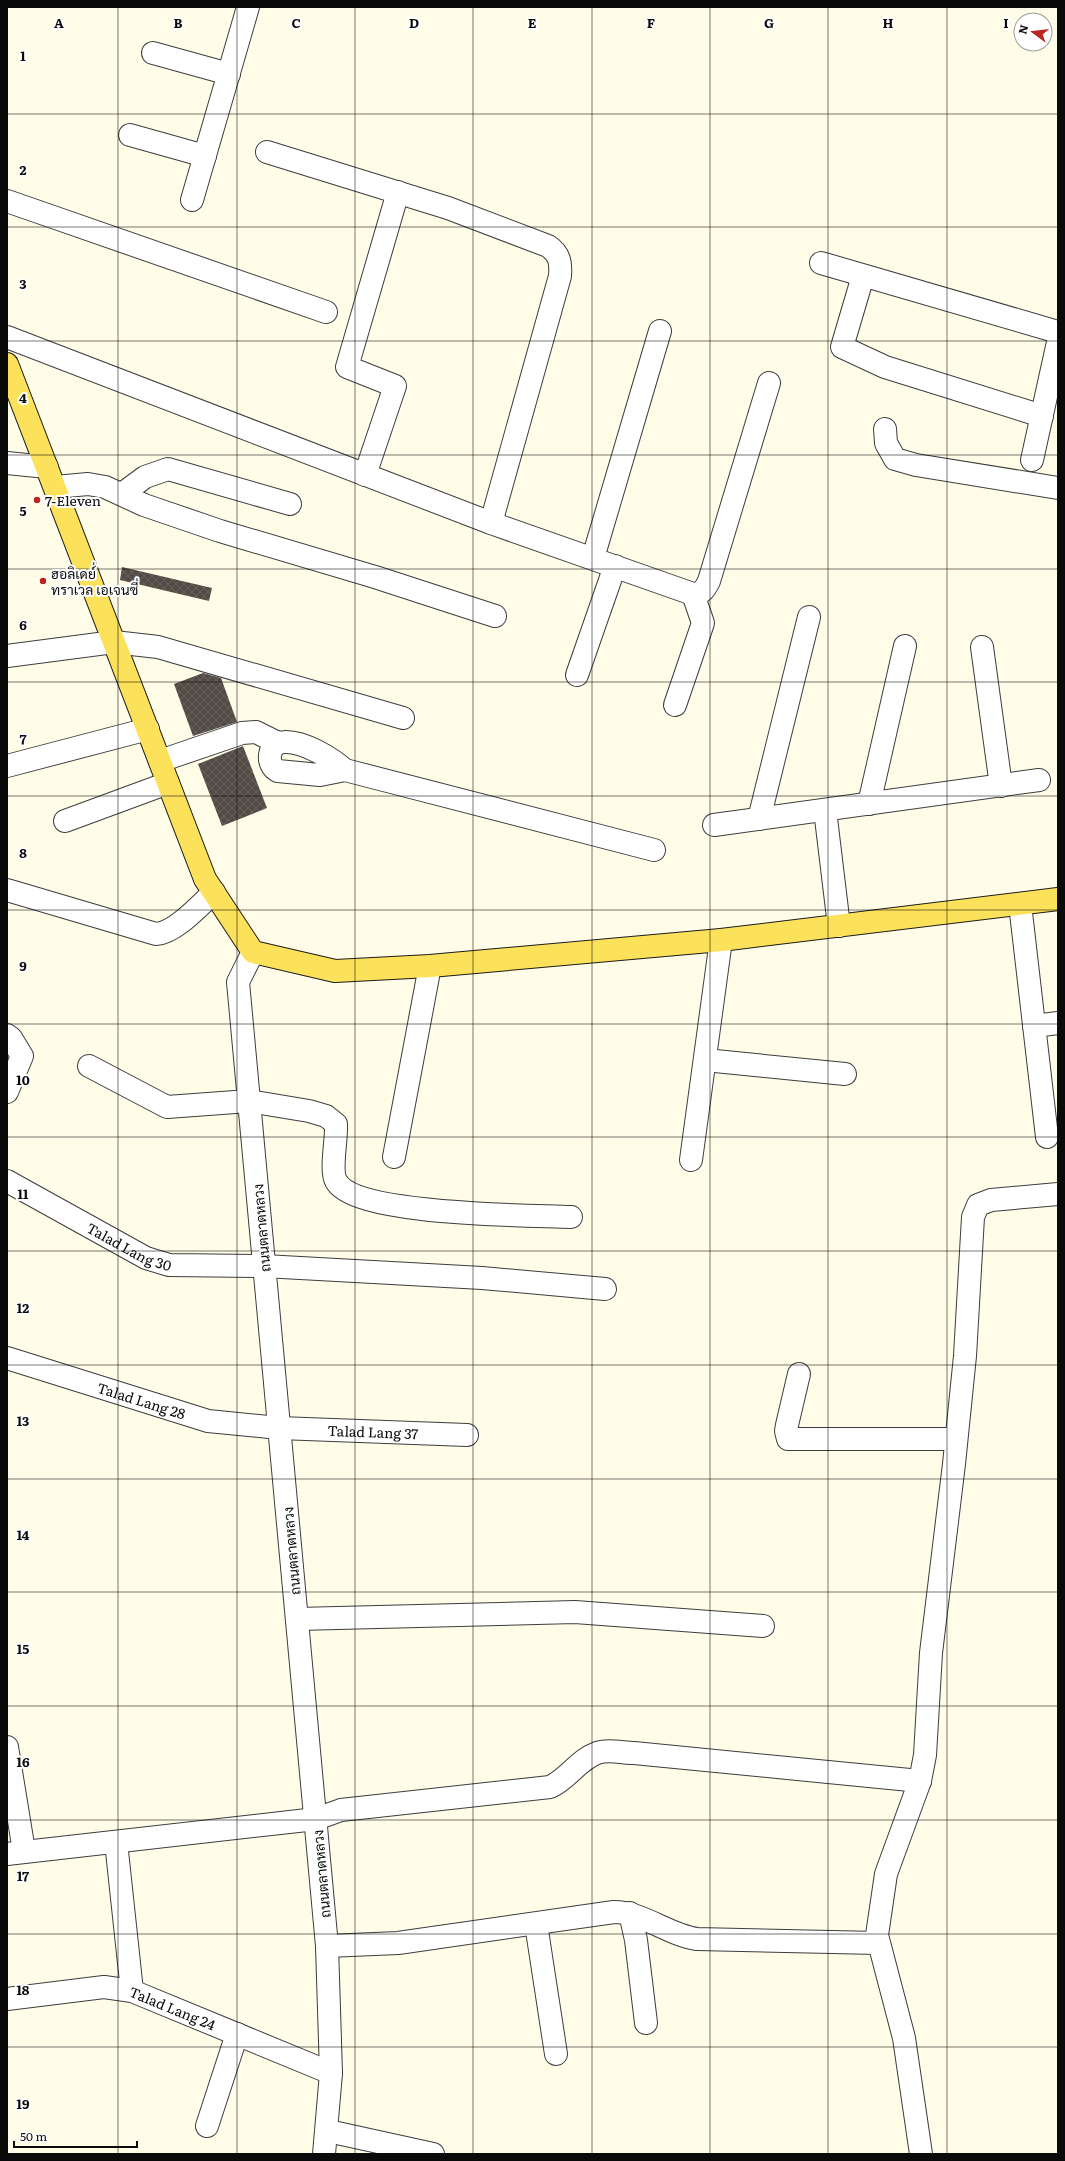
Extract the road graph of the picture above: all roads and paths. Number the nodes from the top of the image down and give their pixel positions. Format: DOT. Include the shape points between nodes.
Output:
graph roads {
  1 [pos="248,7"];
  2 [pos="153,53"];
  3 [pos="229,74"];
  4 [pos="130,135"];
  5 [pos="268,152"];
  6 [pos="205,156"];
  7 [pos="398,192"];
  8 [pos="192,200"];
  9 [pos="7,201"];
  10 [pos="821,263"];
  11 [pos="863,276"];
  12 [pos="326,312"];
  13 [pos="660,331"];
  14 [pos="1058,332"];
  15 [pos="7,337"];
  16 [pos="1058,342"];
  17 [pos="7,364"];
  18 [pos="769,383"];
  19 [pos="1042,416"];
  20 [pos="885,429"];
  21 [pos="1032,460"];
  22 [pos="7,463"];
  23 [pos="46,467"];
  24 [pos="365,474"];
  25 [pos="55,487"];
  26 [pos="1058,488"];
  27 [pos="122,494"];
  28 [pos="290,504"];
  29 [pos="491,523"];
  30 [pos="593,558"];
  31 [pos="615,566"];
  32 [pos="693,594"];
  33 [pos="495,616"];
  34 [pos="809,617"];
  35 [pos="114,642"];
  36 [pos="905,646"];
  37 [pos="982,647"];
  38 [pos="7,656"];
  39 [pos="577,675"];
  40 [pos="675,705"];
  41 [pos="403,718"];
  42 [pos="148,729"];
  43 [pos="278,743"];
  44 [pos="160,761"];
  45 [pos="7,766"];
  46 [pos="345,770"];
  47 [pos="1039,780"];
  48 [pos="168,783"];
  49 [pos="1001,786"];
  50 [pos="869,804"];
  51 [pos="825,810"];
  52 [pos="759,819"];
  53 [pos="65,821"];
  54 [pos="714,826"];
  55 [pos="654,850"];
  56 [pos="7,890"];
  57 [pos="214,892"];
  58 [pos="1058,899"];
  59 [pos="1020,904"];
  60 [pos="839,926"];
  61 [pos="721,940"];
  62 [pos="253,952"];
  63 [pos="430,966"];
  64 [pos="1058,1023"];
  65 [pos="1034,1026"];
  66 [pos="7,1035"];
  67 [pos="705,1060"];
  68 [pos="88,1066"];
  69 [pos="846,1074"];
  70 [pos="7,1092"];
  71 [pos="249,1101"];
  72 [pos="1047,1137"];
  73 [pos="394,1157"];
  74 [pos="691,1160"];
  75 [pos="7,1181"];
  76 [pos="1058,1194"];
  77 [pos="572,1217"];
  78 [pos="264,1266"];
  79 [pos="605,1289"];
  80 [pos="7,1358"];
  81 [pos="799,1374"];
  82 [pos="279,1428"];
  83 [pos="467,1435"];
  84 [pos="956,1439"];
  85 [pos="297,1619"];
  86 [pos="764,1626"];
  87 [pos="7,1747"];
  88 [pos="920,1781"];
  89 [pos="316,1819"];
  90 [pos="116,1842"];
  91 [pos="16,1853"];
  92 [pos="630,1913"];
  93 [pos="536,1924"];
  94 [pos="878,1943"];
  95 [pos="327,1946"];
  96 [pos="132,1991"];
  97 [pos="7,1999"];
  98 [pos="646,2023"];
  99 [pos="237,2034"];
  100 [pos="556,2054"];
  101 [pos="331,2073"];
  102 [pos="207,2126"];
  103 [pos="328,2131"];
  104 [pos="324,2154"];
  105 [pos="433,2154"];
  106 [pos="921,2154"];
  1 -- 3 [label="street"];
  2 -- 3 [label="street"];
  3 -- 6 [label="street"];
  4 -- 6 [label="street"];
  5 -- 7 [label="street"];
  6 -- 8 [label="street"];
  7 -- 24 [label="street" via="347,367 395,386"];
  7 -- 29 [label="street" via="548,246 560,260 560,276"];
  9 -- 12 [label="street"];
  10 -- 11 [label="street"];
  11 -- 14 [label="street"];
  11 -- 19 [label="street" via="842,347 885,367"];
  13 -- 30 [label="street"];
  15 -- 24 [label="street"];
  16 -- 19 [label="street"];
  17 -- 23 [label="main road"];
  18 -- 32 [label="street" via="709,581 699,594"];
  19 -- 21 [label="street"];
  20 -- 26 [label="street" via="886,443 894,459 916,465"];
  22 -- 23 [label="street"];
  23 -- 25 [label="main road"];
  24 -- 29 [label="street"];
  25 -- 27 [label="street" via="88,484"];
  25 -- 35 [label="main road"];
  27 -- 28 [label="street" via="145,477 168,469"];
  27 -- 33 [label="street" via="144,505 220,531"];
  29 -- 30 [label="street"];
  30 -- 31 [label="street"];
  31 -- 32 [label="street"];
  31 -- 39 [label="street"];
  32 -- 40 [label="street" via="703,623"];
  34 -- 52 [label="street"];
  35 -- 38 [label="street"];
  35 -- 41 [label="street" via="177,651"];
  35 -- 42 [label="main road"];
  36 -- 50 [label="street"];
  37 -- 49 [label="street"];
  42 -- 44 [label="main road"];
  42 -- 45 [label="street"];
  43 -- 44 [label="street" via="256,732 242,732"];
  43 -- 46 [label="street" via="289,742 316,751"];
  43 -- 46 [label="street" via="274,745 270,756 272,767 278,771 320,775"];
  44 -- 48 [label="main road"];
  46 -- 55 [label="street"];
  47 -- 49 [label="street"];
  48 -- 53 [label="street"];
  48 -- 57 [label="main road" via="205,879"];
  49 -- 50 [label="street"];
  50 -- 51 [label="street"];
  51 -- 52 [label="street"];
  51 -- 60 [label="street"];
  52 -- 54 [label="street"];
  56 -- 57 [label="street" via="156,934 174,927"];
  57 -- 62 [label="main road"];
  58 -- 59 [label="main road"];
  59 -- 60 [label="main road"];
  59 -- 65 [label="street"];
  60 -- 61 [label="main road"];
  61 -- 63 [label="main road"];
  61 -- 67 [label="street"];
  62 -- 63 [label="main road" via="335,971"];
  62 -- 71 [label="street, ถนนตลาดหลวง" via="238,982"];
  63 -- 73 [label="street"];
  64 -- 65 [label="street"];
  65 -- 72 [label="street"];
  66 -- 70 [label="street" via="22,1056"];
  67 -- 69 [label="street"];
  67 -- 74 [label="street"];
  68 -- 71 [label="street" via="167,1107"];
  71 -- 77 [label="street" via="309,1111 332,1119 336,1124 333,1176 337,1183 358,1196 376,1202 435,1211"];
  71 -- 78 [label="street, ถนนตลาดหลวง"];
  75 -- 78 [label="street, Talad Lang 30" via="146,1258 169,1265"];
  76 -- 84 [label="street" via="991,1200 976,1207"];
  78 -- 79 [label="street, Talad Lang 30" via="482,1278"];
  78 -- 82 [label="street, ถนนตลาดหลวง"];
  80 -- 82 [label="street, Talad Lang 28" via="208,1421"];
  81 -- 84 [label="street" via="786,1425 788,1439"];
  82 -- 83 [label="street, Talad Lang 37"];
  82 -- 85 [label="street, ถนนตลาดหลวง"];
  84 -- 88 [label="street" via="930,1660 925,1755"];
  85 -- 86 [label="street" via="575,1612"];
  85 -- 89 [label="street, ถนนตลาดหลวง"];
  87 -- 91 [label="street"];
  88 -- 89 [label="street" via="634,1753 599,1752 582,1761 557,1784 550,1787 341,1810"];
  88 -- 94 [label="street" via="886,1874"];
  89 -- 90 [label="street"];
  89 -- 95 [label="street, ถนนตลาดหลวง"];
  90 -- 91 [label="street"];
  90 -- 96 [label="street"];
  92 -- 93 [label="street" via="607,1913"];
  92 -- 94 [label="street" via="673,1934 697,1939"];
  92 -- 98 [label="street" via="636,1940"];
  93 -- 95 [label="street" via="398,1943"];
  93 -- 100 [label="street"];
  94 -- 106 [label="street" via="904,2038"];
  95 -- 101 [label="street, ถนนตลาดหลวง"];
  96 -- 97 [label="street, Talad Lang 24" via="104,1987"];
  96 -- 99 [label="street, Talad Lang 24"];
  99 -- 101 [label="street, Talad Lang 24"];
  99 -- 102 [label="street"];
  101 -- 103 [label="street, ถนนตลาดหลวง"];
  103 -- 104 [label="street, ถนนตลาดหลวง"];
  103 -- 105 [label="street"];
}
